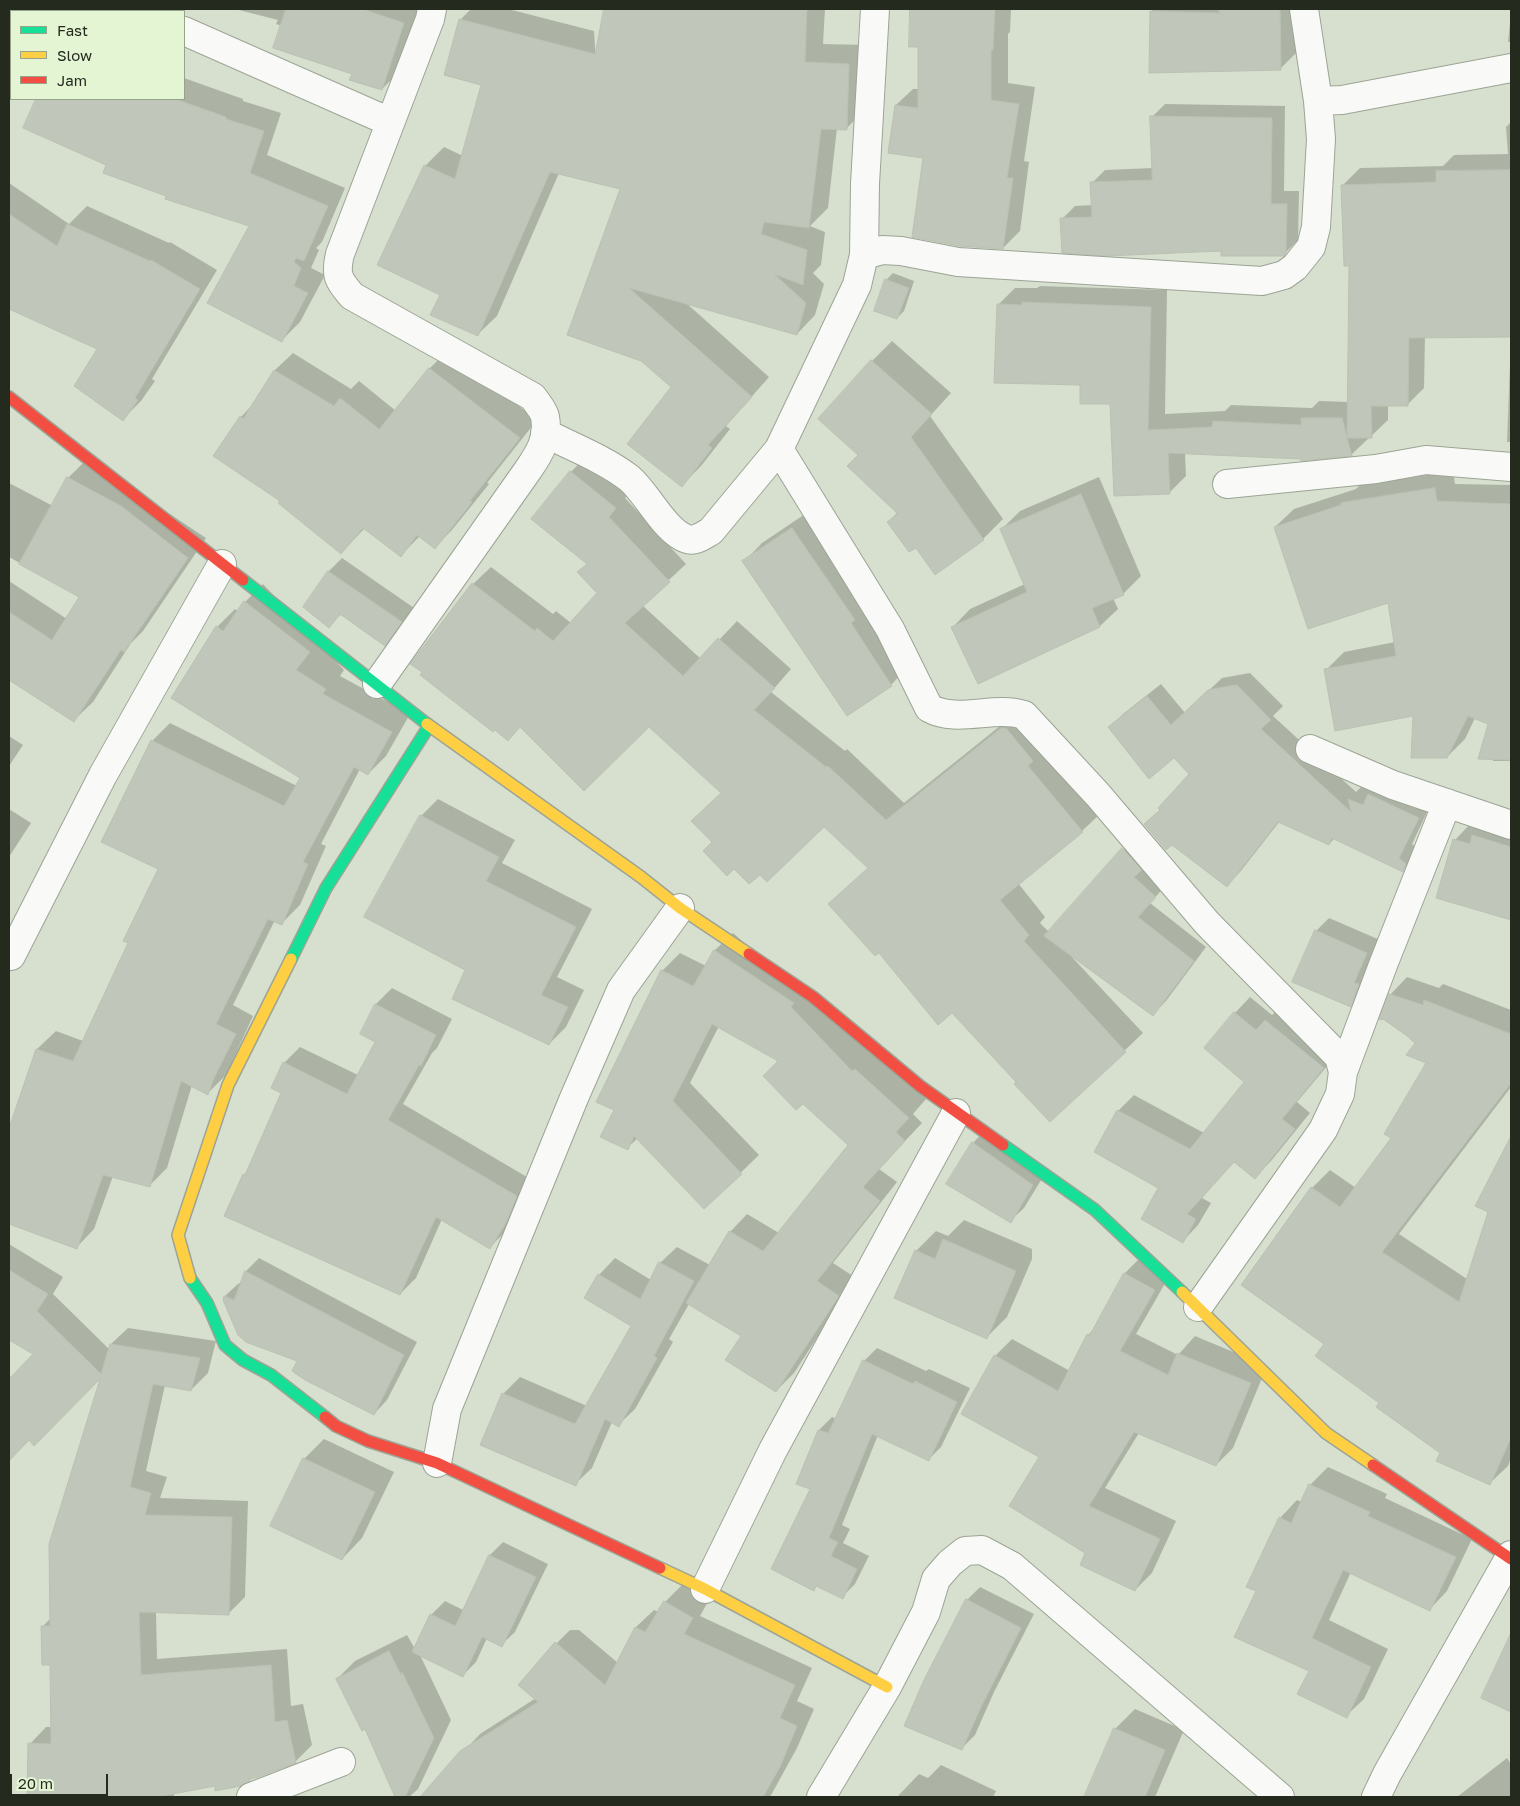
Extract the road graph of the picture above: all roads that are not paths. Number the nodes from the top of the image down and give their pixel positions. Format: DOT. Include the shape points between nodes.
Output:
graph roads {
  1 [pos="432,9"];
  2 [pos="875,9"];
  3 [pos="1304,9"];
  4 [pos="185,32"];
  5 [pos="1511,68"];
  6 [pos="1318,101"];
  7 [pos="390,122"];
  8 [pos="864,255"];
  9 [pos="9,396"];
  10 [pos="544,441"];
  11 [pos="779,449"];
  12 [pos="1511,467"];
  13 [pos="1227,484"];
  14 [pos="222,564"];
  15 [pos="377,684"];
  16 [pos="429,726"];
  17 [pos="1310,749"];
  18 [pos="1447,803"];
  19 [pos="1511,825"];
  20 [pos="680,908"];
  21 [pos="11,956"];
  22 [pos="1343,1072"];
  23 [pos="956,1113"];
  24 [pos="1198,1307"];
  25 [pos="437,1463"];
  26 [pos="1511,1557"];
  27 [pos="706,1588"];
  28 [pos="887,1687"];
  29 [pos="341,1762"];
  30 [pos="251,1797"];
  31 [pos="821,1797"];
  32 [pos="1280,1797"];
  33 [pos="1376,1797"];
  1 -- 7 [label="street"];
  2 -- 8 [label="street"];
  3 -- 6 [label="street"];
  4 -- 7 [label="street"];
  5 -- 6 [label="street" via="1342,100"];
  6 -- 8 [label="street" via="1321,139 1316,227 1311,247 1284,275 1262,281 958,262 901,251 882,250"];
  7 -- 10 [label="street" via="340,254 337,269 340,282 352,296 533,396 545,416"];
  8 -- 11 [label="street" via="857,285"];
  9 -- 14 [label="street"];
  10 -- 11 [label="street" via="574,447 603,461 630,479 672,529 693,540 711,531"];
  10 -- 15 [label="street"];
  11 -- 22 [label="street" via="890,629 929,708 954,714 1014,712 1024,715 1098,795 1207,923 1339,1057"];
  12 -- 13 [label="street" via="1426,460"];
  14 -- 15 [label="street"];
  14 -- 21 [label="street" via="103,775"];
  15 -- 16 [label="street"];
  16 -- 20 [label="street"];
  16 -- 25 [label="street" via="326,888 228,1085 178,1235 189,1276 207,1303 225,1345 300,1396 336,1426 368,1441"];
  17 -- 18 [label="street" via="1393,785"];
  18 -- 19 [label="street"];
  18 -- 22 [label="street"];
  20 -- 23 [label="street" via="813,997"];
  20 -- 25 [label="street" via="621,990 447,1409"];
  22 -- 24 [label="street" via="1340,1094 1323,1130"];
  23 -- 24 [label="street" via="1095,1210"];
  23 -- 27 [label="street" via="773,1450"];
  24 -- 26 [label="street" via="1326,1433"];
  25 -- 27 [label="street"];
  26 -- 33 [label="street"];
  27 -- 28 [label="street"];
  28 -- 31 [label="street"];
  28 -- 32 [label="street" via="926,1612 936,1579 965,1552 982,1550 1012,1566"];
  29 -- 30 [label="street"];
}
